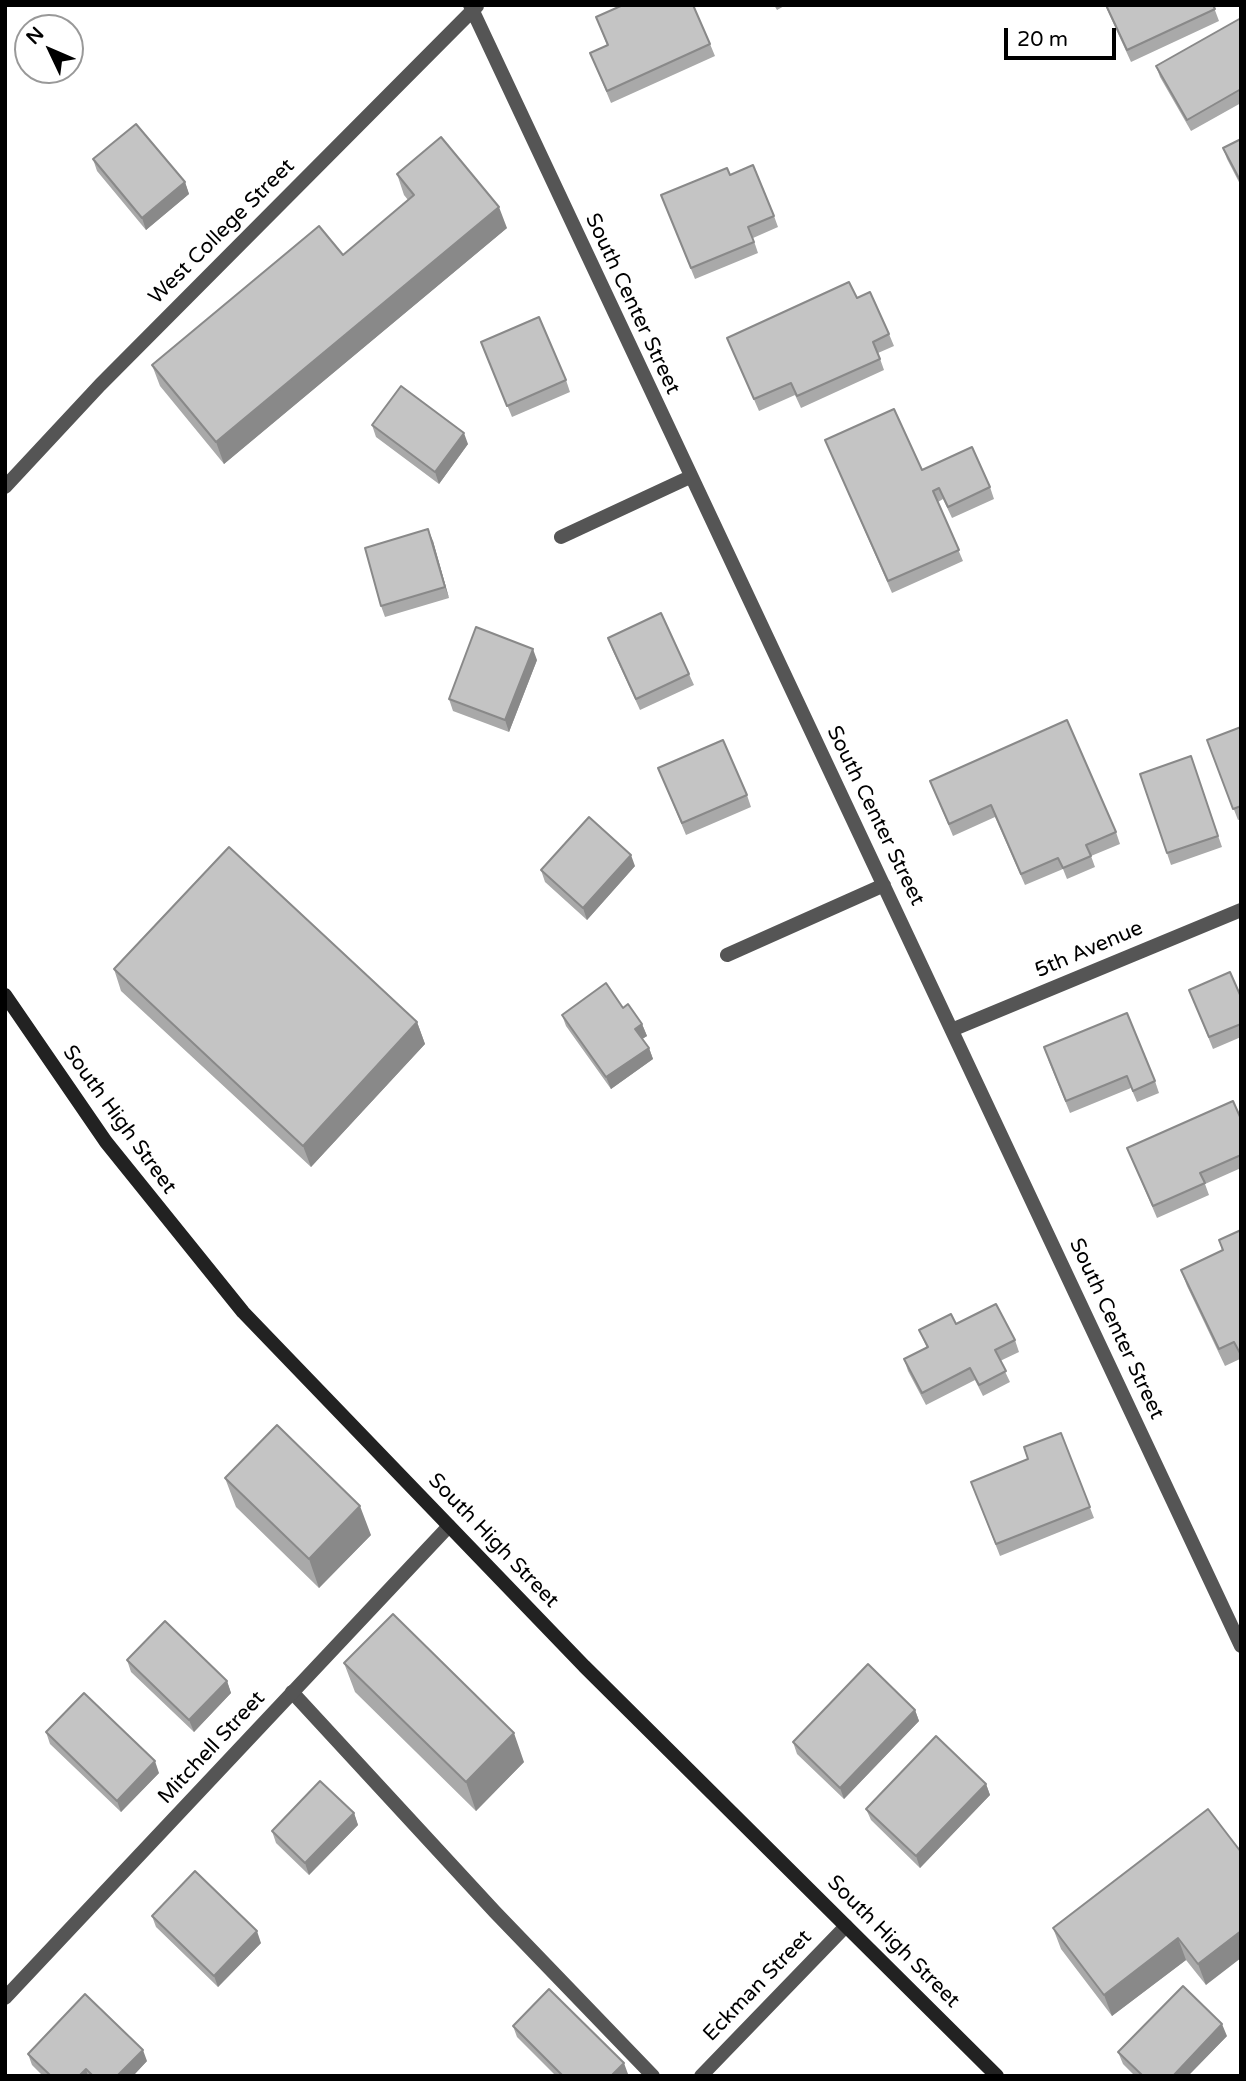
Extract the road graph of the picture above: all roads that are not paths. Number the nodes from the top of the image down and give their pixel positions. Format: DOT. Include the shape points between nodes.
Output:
graph roads {
  1 [pos="473,7"];
  2 [pos="690,477"];
  3 [pos="5,487"];
  4 [pos="561,537"];
  5 [pos="884,885"];
  6 [pos="1241,910"];
  7 [pos="727,955"];
  8 [pos="5,995"];
  9 [pos="954,1029"];
  10 [pos="449,1526"];
  11 [pos="1241,1646"];
  12 [pos="292,1692"];
  13 [pos="846,1926"];
  14 [pos="5,1998"];
  15 [pos="653,2076"];
  16 [pos="701,2076"];
  17 [pos="997,2076"];
  1 -- 2 [label="street, South Center Street"];
  1 -- 3 [label="street, West College Street"];
  2 -- 4 [label="street"];
  2 -- 5 [label="street, South Center Street"];
  5 -- 7 [label="street"];
  5 -- 9 [label="street, South Center Street"];
  6 -- 9 [label="street, 5th Avenue"];
  8 -- 10 [label="main road, South High Street" via="106,1142 210,1275"];
  9 -- 11 [label="street, South Center Street"];
  10 -- 12 [label="street, Mitchell Street"];
  10 -- 13 [label="main road, South High Street"];
  12 -- 14 [label="street, Mitchell Street"];
  12 -- 15 [label="street"];
  13 -- 16 [label="street, Eckman Street"];
  13 -- 17 [label="main road, South High Street"];
}
